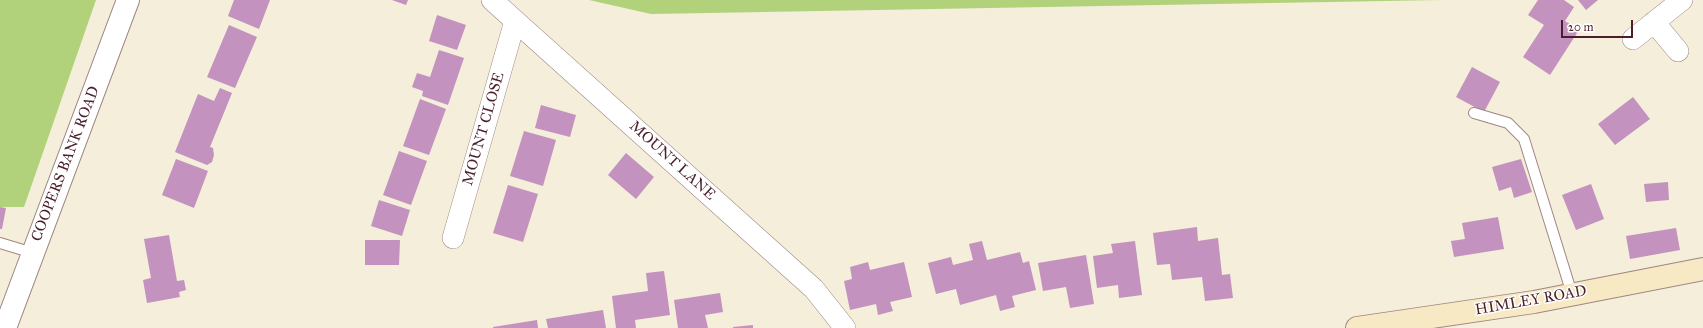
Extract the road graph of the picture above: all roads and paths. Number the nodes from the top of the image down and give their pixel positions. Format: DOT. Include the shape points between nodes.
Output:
graph roads {
  1 [pos="128,0"];
  2 [pos="492,0"];
  3 [pos="1682,0"];
  4 [pos="515,21"];
  5 [pos="1654,22"];
  6 [pos="1634,39"];
  7 [pos="1678,51"];
  8 [pos="1474,113"];
  9 [pos="453,238"];
  10 [pos="0,243"];
  11 [pos="33,253"];
  12 [pos="1703,269"];
  13 [pos="1572,294"];
  14 [pos="5,328"];
  15 [pos="845,328"];
  16 [pos="1357,328"];
  1 -- 11 [label="street, COOPERS BANK ROAD"];
  2 -- 4 [label="street, MOUNT LANE"];
  3 -- 5 [label="street"];
  4 -- 9 [label="street, MOUNT CLOSE"];
  4 -- 15 [label="street, MOUNT LANE" via="814,289"];
  5 -- 6 [label="street"];
  5 -- 7 [label="street"];
  8 -- 13 [label="lane" via="1508,123 1524,139"];
  10 -- 11 [label="lane"];
  11 -- 14 [label="street, COOPERS BANK ROAD"];
  12 -- 13 [label="main road, HIMLEY ROAD"];
  13 -- 16 [label="main road, HIMLEY ROAD"];
}
